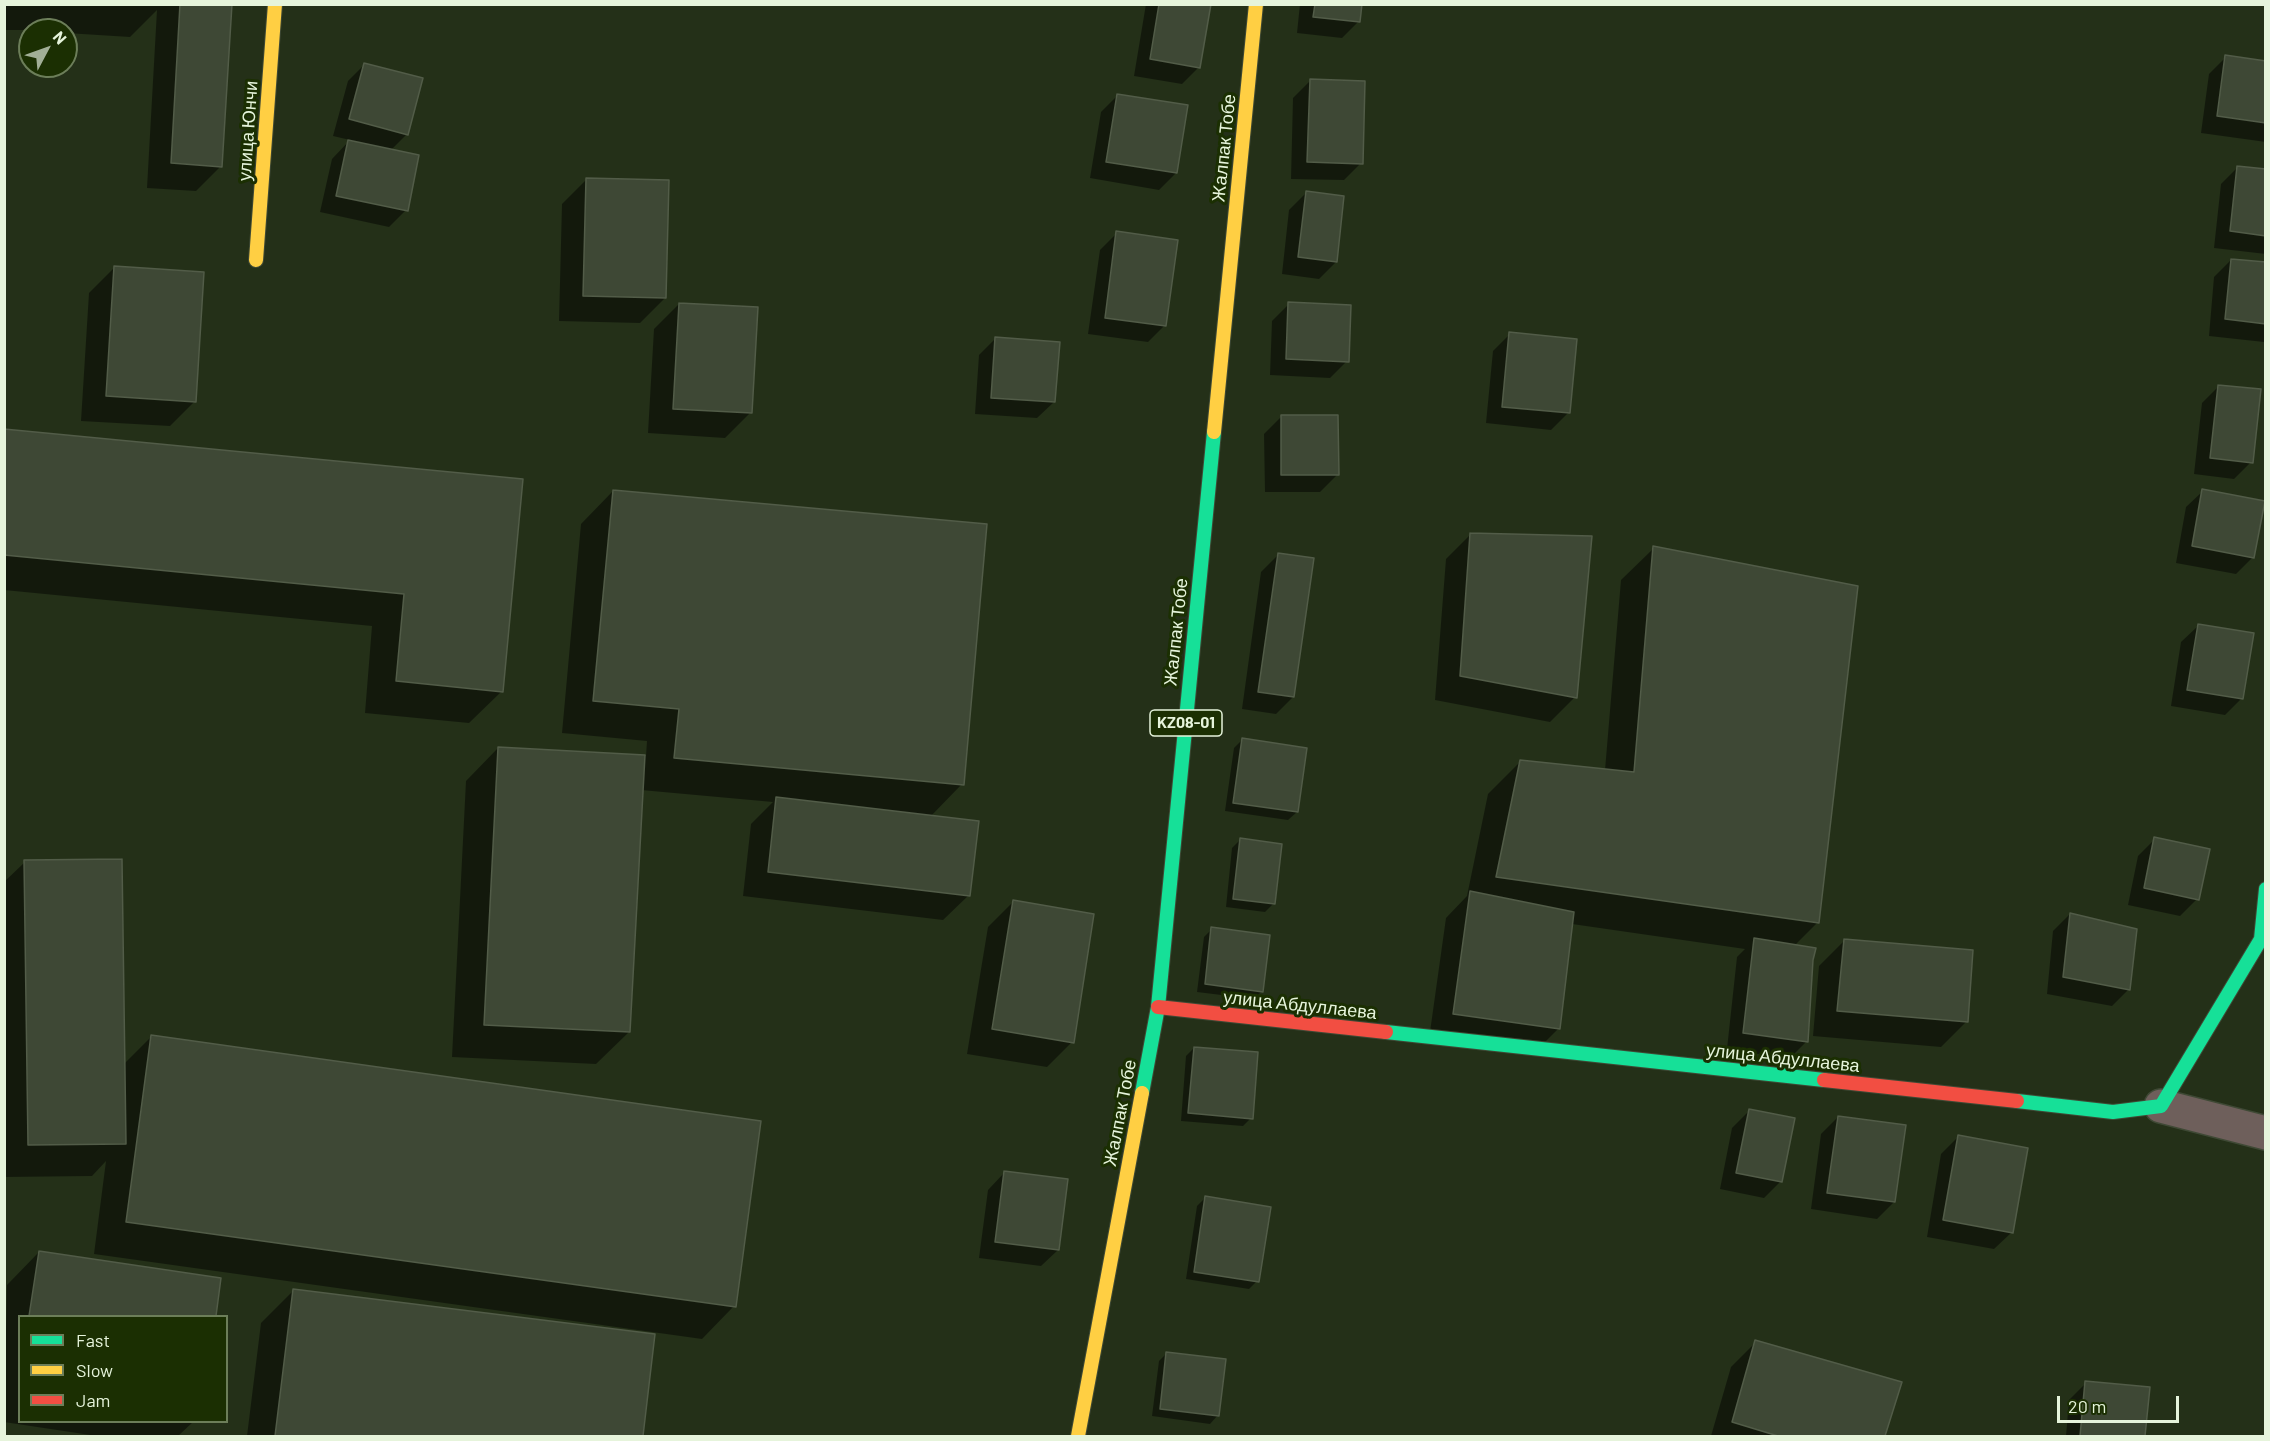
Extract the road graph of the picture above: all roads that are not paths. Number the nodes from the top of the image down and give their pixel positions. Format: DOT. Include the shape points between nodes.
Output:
graph roads {
  1 [pos="275,4"];
  2 [pos="1256,4"];
  3 [pos="256,260"];
  4 [pos="2265,889"];
  5 [pos="1158,1007"];
  6 [pos="2161,1106"];
  7 [pos="2265,1133"];
  8 [pos="1078,1437"];
  1 -- 3 [label="street, улица Юнчи"];
  2 -- 5 [label="street, Жалпак Тобе / KZ08-01"];
  4 -- 6 [label="street" via="2261,939"];
  5 -- 6 [label="street, улица Абдуллаева" via="2113,1112"];
  5 -- 8 [label="street, Жалпак Тобе / KZ08-01"];
  6 -- 7 [label="street"];
}
